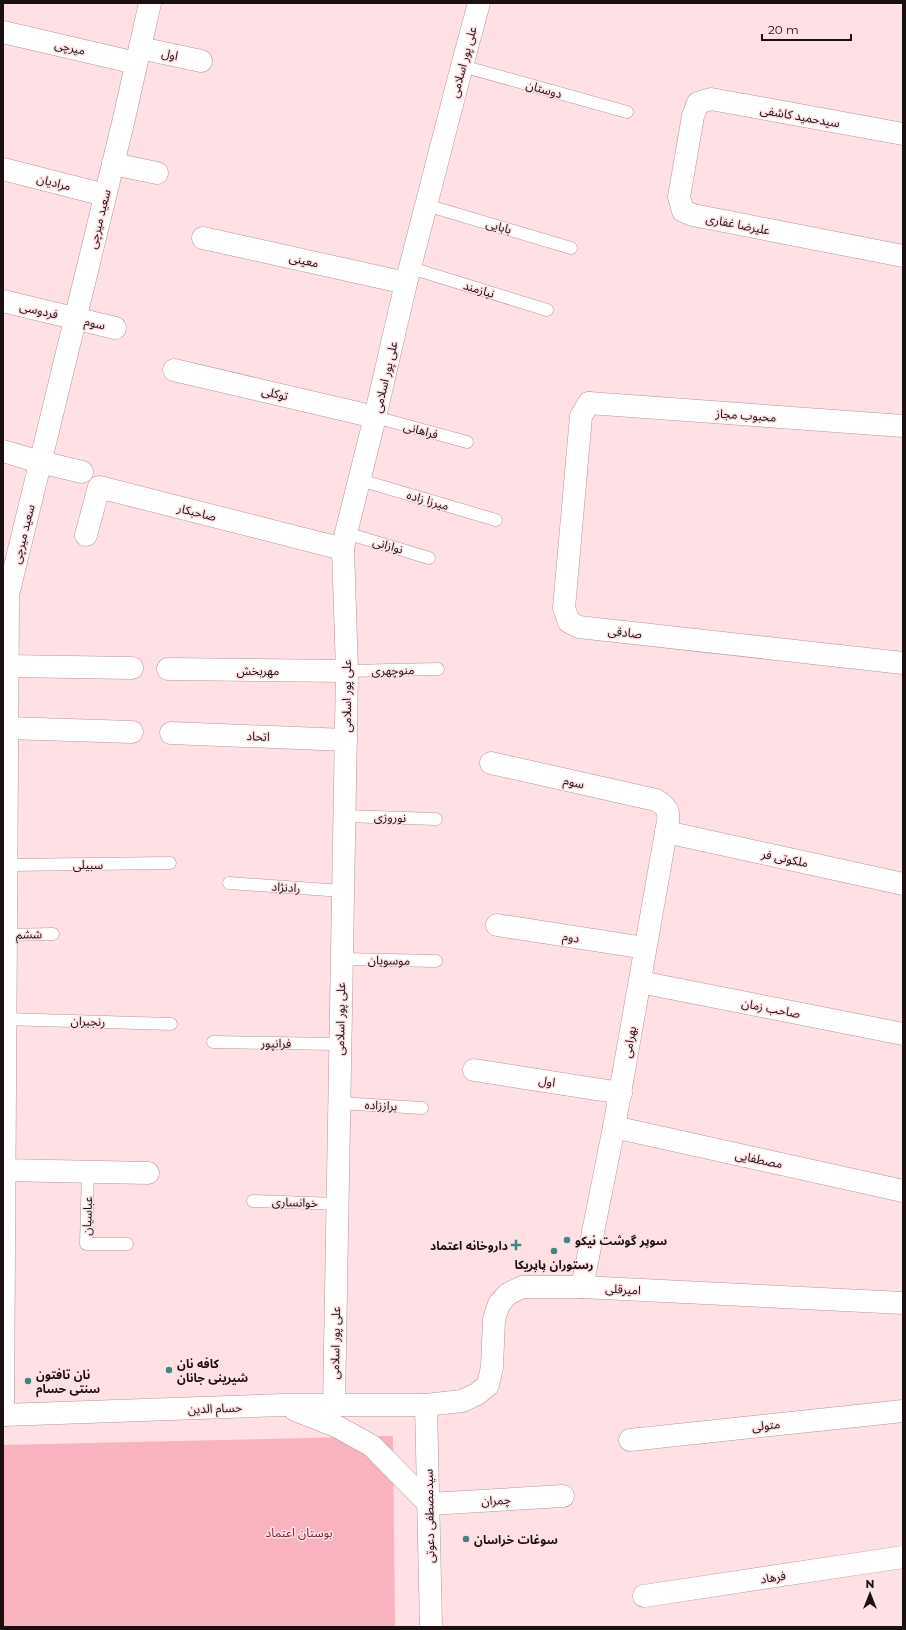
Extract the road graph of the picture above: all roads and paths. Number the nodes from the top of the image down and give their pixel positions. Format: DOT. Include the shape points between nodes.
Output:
graph roads {
  1 [pos="150,3"];
  2 [pos="479,3"];
  3 [pos="3,32"];
  4 [pos="138,55"];
  5 [pos="201,61"];
  6 [pos="462,66"];
  7 [pos="698,103"];
  8 [pos="626,112"];
  9 [pos="903,134"];
  10 [pos="113,164"];
  11 [pos="3,169"];
  12 [pos="157,173"];
  13 [pos="105,195"];
  14 [pos="426,204"];
  15 [pos="202,238"];
  16 [pos="571,248"];
  17 [pos="903,256"];
  18 [pos="408,275"];
  19 [pos="3,301"];
  20 [pos="547,310"];
  21 [pos="75,318"];
  22 [pos="115,328"];
  23 [pos="174,370"];
  24 [pos="590,403"];
  25 [pos="375,417"];
  26 [pos="903,426"];
  27 [pos="466,442"];
  28 [pos="3,451"];
  29 [pos="40,462"];
  30 [pos="82,472"];
  31 [pos="360,480"];
  32 [pos="496,520"];
  33 [pos="86,534"];
  34 [pos="344,541"];
  35 [pos="429,558"];
  36 [pos="903,663"];
  37 [pos="132,668"];
  38 [pos="168,669"];
  39 [pos="438,669"];
  40 [pos="347,671"];
  41 [pos="6,676"];
  42 [pos="7,728"];
  43 [pos="132,732"];
  44 [pos="171,733"];
  45 [pos="346,740"];
  46 [pos="491,763"];
  47 [pos="656,800"];
  48 [pos="5,806"];
  49 [pos="344,816"];
  50 [pos="436,819"];
  51 [pos="666,832"];
  52 [pos="170,863"];
  53 [pos="6,864"];
  54 [pos="229,883"];
  55 [pos="903,884"];
  56 [pos="343,891"];
  57 [pos="497,925"];
  58 [pos="53,934"];
  59 [pos="4,935"];
  60 [pos="646,948"];
  61 [pos="342,959"];
  62 [pos="436,961"];
  63 [pos="640,982"];
  64 [pos="5,1019"];
  65 [pos="172,1024"];
  66 [pos="903,1034"];
  67 [pos="213,1042"];
  68 [pos="340,1044"];
  69 [pos="474,1070"];
  70 [pos="4,1080"];
  71 [pos="620,1093"];
  72 [pos="339,1103"];
  73 [pos="422,1108"];
  74 [pos="614,1127"];
  75 [pos="4,1170"];
  76 [pos="88,1172"];
  77 [pos="148,1173"];
  78 [pos="903,1191"];
  79 [pos="253,1201"];
  80 [pos="337,1204"];
  81 [pos="3,1230"];
  82 [pos="127,1244"];
  83 [pos="582,1287"];
  84 [pos="903,1303"];
  85 [pos="283,1405"];
  86 [pos="334,1405"];
  87 [pos="426,1405"];
  88 [pos="903,1411"];
  89 [pos="3,1415"];
  90 [pos="630,1440"];
  91 [pos="563,1496"];
  92 [pos="429,1504"];
  93 [pos="903,1557"];
  94 [pos="644,1596"];
  95 [pos="431,1627"];
  1 -- 4 [label="street, سعید میرچی"];
  2 -- 6 [label="street, علی پور اسلامی"];
  3 -- 4 [label="street, میرچی"];
  4 -- 5 [label="street, اول"];
  4 -- 10 [label="street, سعید میرچی"];
  6 -- 8 [label="lane, دوستان"];
  6 -- 14 [label="street, علی پور اسلامی"];
  7 -- 9 [label="street, سیدحمید کاشفی" via="711,99"];
  7 -- 17 [label="street, علیرضا غفاری" via="679,197 683,211"];
  10 -- 12 [label="street"];
  10 -- 13 [label="street, سعید میرچی"];
  11 -- 13 [label="street, مرادیان"];
  13 -- 21 [label="street, سعید میرچی"];
  14 -- 16 [label="lane, بابایی"];
  14 -- 18 [label="street, علی پور اسلامی"];
  15 -- 18 [label="street, معینی"];
  18 -- 20 [label="lane, نیازمند"];
  18 -- 25 [label="street, علی پور اسلامی"];
  19 -- 21 [label="street, فردوسی"];
  21 -- 22 [label="street, سوم"];
  21 -- 29 [label="street, سعید میرچی"];
  23 -- 25 [label="street, توکلی"];
  24 -- 26 [label="street, محبوب مجاز"];
  24 -- 36 [label="street, صادقی" via="581,416 564,608 569,622 579,627"];
  25 -- 27 [label="lane, فراهانی"];
  25 -- 31 [label="street, علی پور اسلامی"];
  28 -- 29 [label="street"];
  29 -- 30 [label="street"];
  29 -- 41 [label="street, سعید میرچی" via="8,595"];
  31 -- 32 [label="lane, میرزا زاده"];
  31 -- 34 [label="street, علی پور اسلامی"];
  33 -- 34 [label="street, صاحبکار" via="99,487"];
  34 -- 35 [label="lane, نوازانی"];
  34 -- 40 [label="street, علی پور اسلامی"];
  37 -- 41 [label="street"];
  38 -- 40 [label="street, مهربخش"];
  39 -- 40 [label="lane, منوچهری"];
  40 -- 45 [label="street, علی پور اسلامی"];
  41 -- 42 [label="street, سعید میرچی"];
  42 -- 43 [label="street"];
  42 -- 48 [label="street, سعید میرچی"];
  44 -- 45 [label="street, اتحاد"];
  45 -- 49 [label="street, علی پور اسلامی"];
  46 -- 47 [label="street, سوم"];
  47 -- 51 [label="street, بهرامی" via="664,804 668,811"];
  48 -- 53 [label="street, سعید میرچی"];
  49 -- 50 [label="lane, نوروزی"];
  49 -- 56 [label="street, علی پور اسلامی"];
  51 -- 55 [label="street, ملکوتی فر"];
  51 -- 60 [label="street, بهرامی"];
  52 -- 53 [label="lane, سبیلی"];
  53 -- 59 [label="street, سعید میرچی"];
  54 -- 56 [label="lane, رادنژاد"];
  56 -- 61 [label="street, علی پور اسلامی"];
  57 -- 60 [label="street, دوم"];
  58 -- 59 [label="lane, ششم"];
  59 -- 64 [label="street, سعید میرچی"];
  60 -- 63 [label="street, بهرامی"];
  61 -- 62 [label="lane, موسویان"];
  61 -- 68 [label="street, علی پور اسلامی"];
  63 -- 66 [label="street, صاحب زمان"];
  63 -- 71 [label="street, بهرامی"];
  64 -- 65 [label="lane, رنجبران"];
  64 -- 70 [label="street, سعید میرچی"];
  67 -- 68 [label="lane, فرانپور"];
  68 -- 72 [label="street, علی پور اسلامی"];
  69 -- 71 [label="street, اول"];
  70 -- 75 [label="street, سعید میرچی"];
  71 -- 74 [label="street, بهرامی"];
  72 -- 73 [label="lane, براززاده"];
  72 -- 80 [label="street, علی پور اسلامی"];
  74 -- 78 [label="street, مصطفایی"];
  74 -- 83 [label="street, بهرامی"];
  75 -- 76 [label="street"];
  75 -- 81 [label="street, سعید میرچی"];
  76 -- 77 [label="street"];
  76 -- 82 [label="lane, عباسیان" via="86,1244"];
  79 -- 80 [label="lane, خوانساری"];
  80 -- 86 [label="street, علی پور اسلامی"];
  81 -- 89 [label="street, سعید میرچی"];
  83 -- 84 [label="street, امیرقلی"];
  83 -- 87 [label="street, امیرقلی" via="522,1287 508,1294 499,1304 494,1318 492,1367 488,1385 462,1402"];
  85 -- 86 [label="street, حسام الدین"];
  85 -- 89 [label="street, حسام الدین"];
  85 -- 92 [label="street" via="336,1426 372,1446"];
  86 -- 87 [label="street, حسام الدین"];
  87 -- 92 [label="street, سیدمصطفی دعوتی"];
  88 -- 90 [label="street, متولی"];
  91 -- 92 [label="street, چمران"];
  92 -- 95 [label="street, سیدمصطفی دعوتی"];
  93 -- 94 [label="street, فرهاد"];
}
